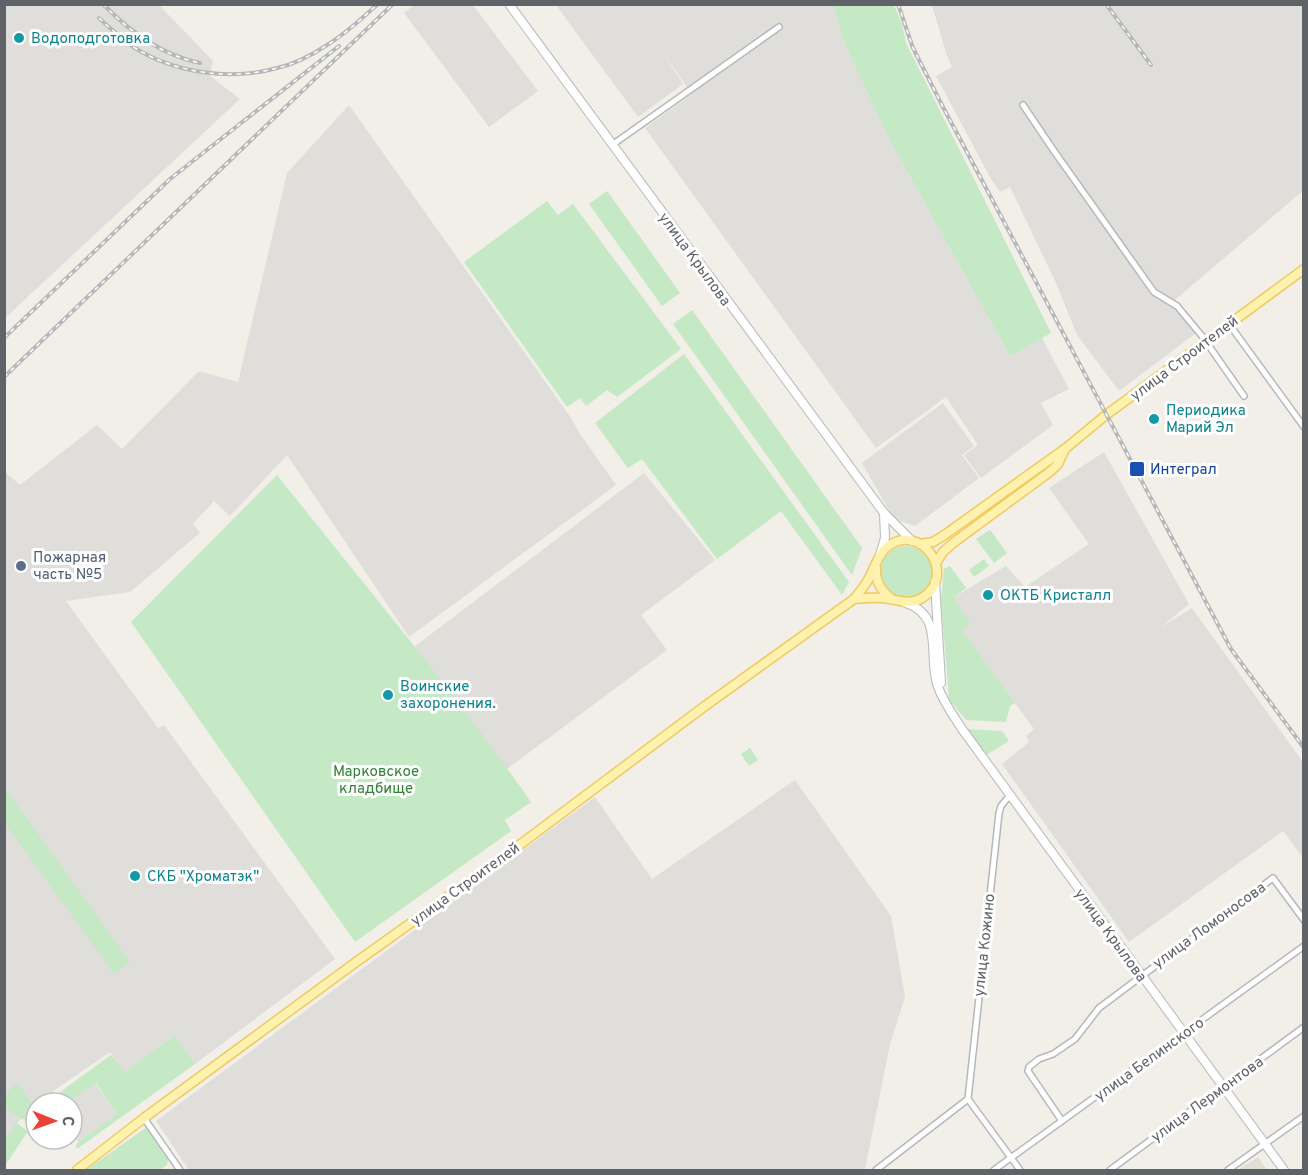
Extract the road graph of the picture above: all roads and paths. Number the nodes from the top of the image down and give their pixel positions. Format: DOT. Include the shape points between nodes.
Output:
graph roads {
  1 [pos="509,4"];
  2 [pos="779,27"];
  3 [pos="1023,105"];
  4 [pos="612,145"];
  5 [pos="1304,269"];
  6 [pos="1229,324"];
  7 [pos="1206,342"];
  8 [pos="1244,396"];
  9 [pos="1304,427"];
  10 [pos="1065,448"];
  11 [pos="884,513"];
  12 [pos="916,542"];
  13 [pos="878,561"];
  14 [pos="936,563"];
  15 [pos="935,582"];
  16 [pos="854,599"];
  17 [pos="892,599"];
  18 [pos="905,602"];
  19 [pos="942,696"];
  20 [pos="1010,795"];
  21 [pos="1304,920"];
  22 [pos="1304,946"];
  23 [pos="1141,976"];
  24 [pos="1304,1027"];
  25 [pos="1184,1034"];
  26 [pos="1223,1088"];
  27 [pos="968,1099"];
  28 [pos="1304,1116"];
  29 [pos="144,1118"];
  30 [pos="1062,1121"];
  31 [pos="1264,1144"];
  32 [pos="1011,1159"];
  33 [pos="77,1170"];
  34 [pos="180,1170"];
  35 [pos="876,1170"];
  36 [pos="994,1170"];
  37 [pos="1020,1170"];
  38 [pos="1110,1170"];
  39 [pos="1228,1170"];
  40 [pos="1284,1170"];
  1 -- 4 [label="main road, улица Крылова"];
  2 -- 4 [label="street"];
  3 -- 7 [label="street" via="1154,292 1178,306"];
  4 -- 11 [label="main road, улица Крылова"];
  5 -- 6 [label="main road, улица Строителей"];
  6 -- 7 [label="main road, улица Строителей"];
  6 -- 9 [label="street"];
  7 -- 8 [label="street"];
  7 -- 10 [label="main road, улица Строителей"];
  10 -- 12 [label="main road, улица Строителей" via="943,536 933,542"];
  10 -- 14 [label="main road, улица Строителей" via="1051,471 952,543"];
  11 -- 12 [label="main road, улица Крылова"];
  11 -- 13 [label="main road" via="885,538"];
  12 -- 13 [label="main road, улица Строителей" via="893,544"];
  12 -- 14 [label="main road" via="927,549"];
  13 -- 16 [label="main road, улица Строителей"];
  13 -- 17 [label="main road" via="877,580"];
  14 -- 15 [label="main road"];
  15 -- 18 [label="main road" via="923,597"];
  15 -- 19 [label="main road, улица Крылова"];
  16 -- 17 [label="main road"];
  16 -- 29 [label="main road, улица Строителей"];
  17 -- 18 [label="main road"];
  18 -- 19 [label="main road, улица Крылова" via="919,608 929,620 934,671"];
  19 -- 20 [label="main road, улица Крылова"];
  20 -- 23 [label="main road, улица Крылова"];
  20 -- 27 [label="street, улица Кожино" via="999,813"];
  21 -- 23 [label="street, улица Ломоносова" via="1273,878"];
  22 -- 25 [label="street, улица Белинского"];
  23 -- 25 [label="main road, улица Крылова"];
  23 -- 30 [label="street, улица Ломоносова" via="1098,1008 1075,1039 1029,1068"];
  24 -- 26 [label="street, улица Лермонтова"];
  25 -- 26 [label="main road, улица Крылова"];
  25 -- 30 [label="street, улица Белинского"];
  26 -- 31 [label="main road, улица Крылова"];
  26 -- 38 [label="street, улица Лермонтова"];
  27 -- 32 [label="street"];
  27 -- 35 [label="street"];
  28 -- 31 [label="street"];
  29 -- 33 [label="main road, улица Строителей"];
  29 -- 34 [label="street"];
  30 -- 32 [label="street, улица Белинского"];
  31 -- 39 [label="street"];
  31 -- 40 [label="main road, улица Крылова"];
  32 -- 36 [label="street, улица Белинского"];
  32 -- 37 [label="street"];
}
